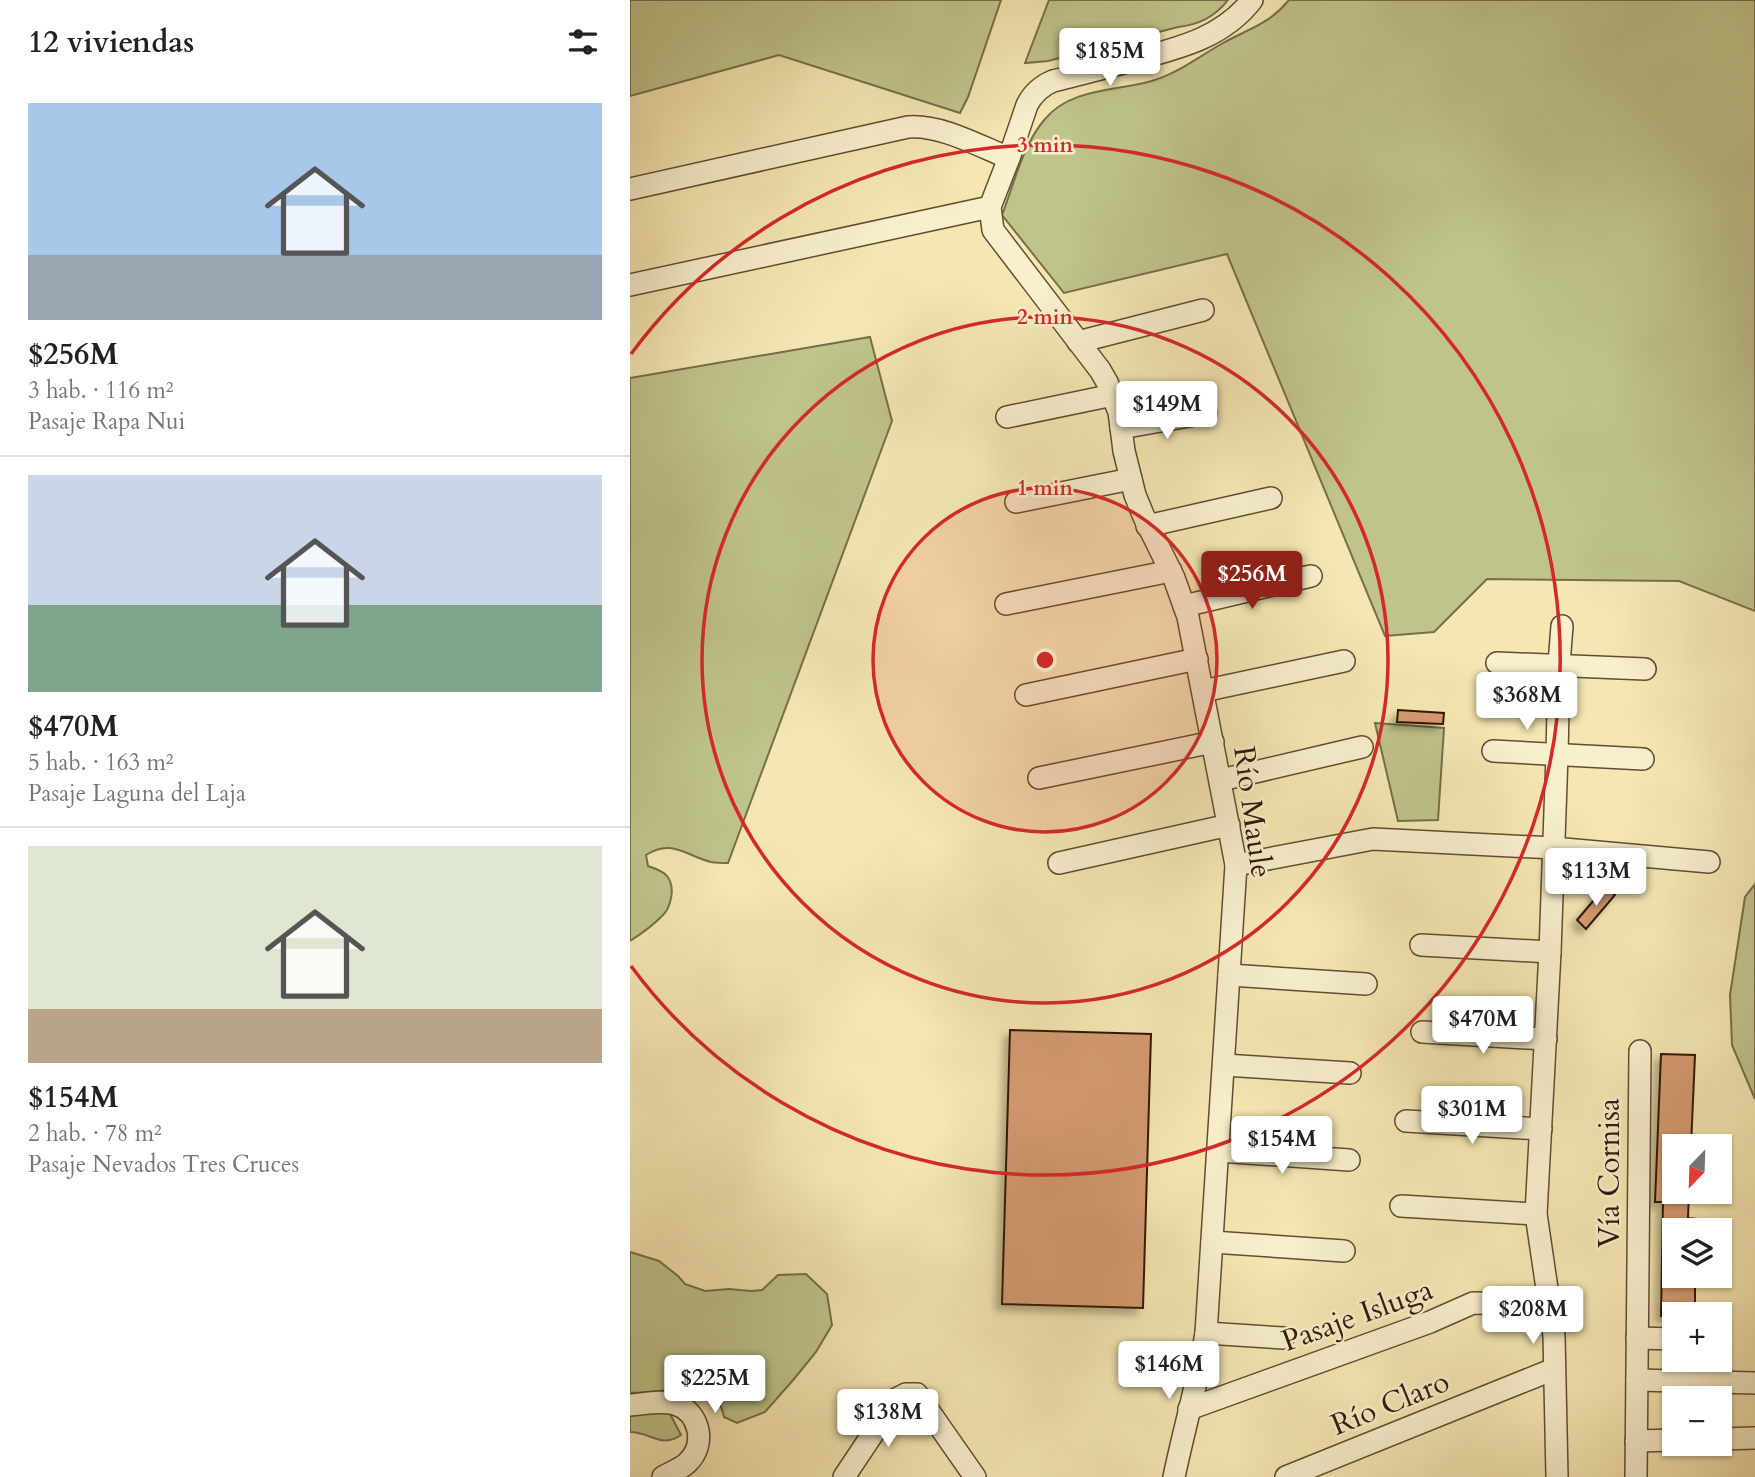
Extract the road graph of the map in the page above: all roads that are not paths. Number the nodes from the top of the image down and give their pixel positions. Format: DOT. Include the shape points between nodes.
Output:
graph roads {
  1 [pos="1252,0"];
  2 [pos="1009,158"];
  3 [pos="630,189"];
  4 [pos="990,207"];
  5 [pos="630,285"];
  6 [pos="1203,310"];
  7 [pos="1078,342"];
  8 [pos="1113,394"];
  9 [pos="1206,412"];
  10 [pos="1007,417"];
  11 [pos="1121,428"];
  12 [pos="1131,479"];
  13 [pos="1271,498"];
  14 [pos="1016,502"];
  15 [pos="1147,526"];
  16 [pos="1171,571"];
  17 [pos="1311,576"];
  18 [pos="1006,604"];
  19 [pos="1184,606"];
  20 [pos="1562,626"];
  21 [pos="1197,659"];
  22 [pos="1344,661"];
  23 [pos="1497,663"];
  24 [pos="1559,664"];
  25 [pos="1645,669"];
  26 [pos="1203,691"];
  27 [pos="1026,695"];
  28 [pos="1213,742"];
  29 [pos="1362,747"];
  30 [pos="1493,751"];
  31 [pos="1558,755"];
  32 [pos="1643,759"];
  33 [pos="1039,778"];
  34 [pos="1221,780"];
  35 [pos="1229,825"];
  36 [pos="1553,848"];
  37 [pos="1709,862"];
  38 [pos="1059,863"];
  39 [pos="1236,865"];
  40 [pos="1421,944"];
  41 [pos="1550,952"];
  42 [pos="1229,975"];
  43 [pos="1366,984"];
  44 [pos="1422,1031"];
  45 [pos="1546,1039"];
  46 [pos="1640,1051"];
  47 [pos="1224,1065"];
  48 [pos="1350,1073"];
  49 [pos="1406,1121"];
  50 [pos="1541,1129"];
  51 [pos="1218,1151"];
  52 [pos="1349,1160"];
  53 [pos="1401,1206"];
  54 [pos="1536,1214"];
  55 [pos="1212,1242"];
  56 [pos="1344,1251"];
  57 [pos="1550,1305"];
  58 [pos="1206,1333"];
  59 [pos="1283,1338"];
  60 [pos="1637,1338"];
  61 [pos="1662,1339"];
  62 [pos="1554,1369"];
  63 [pos="1637,1380"];
  64 [pos="1755,1383"];
  65 [pos="630,1405"];
  66 [pos="1189,1409"];
  67 [pos="1755,1438"];
  68 [pos="1732,1439"];
  69 [pos="1662,1440"];
  70 [pos="1636,1441"];
  71 [pos="848,1475"];
  72 [pos="663,1477"];
  73 [pos="975,1477"];
  74 [pos="1174,1477"];
  75 [pos="1286,1477"];
  76 [pos="1557,1477"];
  77 [pos="1636,1477"];
  1 -- 2 [label="street" via="1227,25 1201,40 1040,88 1027,105"];
  2 -- 3 [label="street" via="919,126"];
  2 -- 4 [label="street"];
  4 -- 5 [label="street"];
  4 -- 7 [label="street, Río Maule" via="993,230"];
  6 -- 7 [label="street"];
  7 -- 8 [label="street, Río Maule"];
  8 -- 10 [label="street"];
  8 -- 11 [label="street, Río Maule"];
  9 -- 11 [label="street"];
  11 -- 12 [label="street, Río Maule"];
  12 -- 14 [label="street"];
  12 -- 15 [label="street, Río Maule"];
  13 -- 15 [label="street"];
  15 -- 16 [label="street, Río Maule"];
  16 -- 18 [label="street"];
  16 -- 19 [label="street, Río Maule"];
  17 -- 19 [label="street"];
  19 -- 21 [label="street, Río Maule"];
  20 -- 24 [label="street"];
  21 -- 26 [label="street, Río Maule"];
  21 -- 27 [label="street"];
  22 -- 26 [label="street"];
  23 -- 24 [label="street"];
  24 -- 25 [label="street"];
  24 -- 31 [label="street"];
  26 -- 28 [label="street, Río Maule"];
  28 -- 33 [label="street"];
  28 -- 34 [label="street, Río Maule"];
  29 -- 34 [label="street"];
  30 -- 31 [label="street"];
  31 -- 32 [label="street"];
  31 -- 36 [label="street"];
  34 -- 35 [label="street, Río Maule"];
  35 -- 38 [label="street"];
  35 -- 39 [label="street, Río Maule"];
  36 -- 37 [label="street"];
  36 -- 39 [label="street" via="1373,839"];
  36 -- 41 [label="street"];
  39 -- 42 [label="street, Río Maule"];
  40 -- 41 [label="street"];
  41 -- 45 [label="street"];
  42 -- 43 [label="street"];
  42 -- 47 [label="street, Río Maule"];
  44 -- 45 [label="street"];
  45 -- 50 [label="street"];
  46 -- 60 [label="street, Vía Cornisa"];
  47 -- 48 [label="street"];
  47 -- 51 [label="street, Río Maule"];
  49 -- 50 [label="street"];
  50 -- 54 [label="street"];
  51 -- 52 [label="street"];
  51 -- 55 [label="street, Río Maule"];
  53 -- 54 [label="street"];
  54 -- 57 [label="street"];
  55 -- 56 [label="street"];
  55 -- 58 [label="street, Río Maule"];
  57 -- 62 [label="street"];
  57 -- 66 [label="street, Pasaje Isluga" via="1473,1303"];
  58 -- 59 [label="street"];
  58 -- 66 [label="street, Río Maule"];
  60 -- 61 [label="street"];
  60 -- 63 [label="street, Vía Cornisa"];
  62 -- 75 [label="street, Río Claro"];
  62 -- 76 [label="street"];
  63 -- 64 [label="street"];
  63 -- 70 [label="street, Vía Cornisa"];
  65 -- 72 [label="street" via="675,1404 689,1412 697,1427 698,1443 692,1458"];
  66 -- 74 [label="street, Río Maule"];
  67 -- 68 [label="street"];
  69 -- 70 [label="street"];
  70 -- 77 [label="street, Vía Cornisa"];
  71 -- 73 [label="street" via="896,1399 917,1394"];
}
